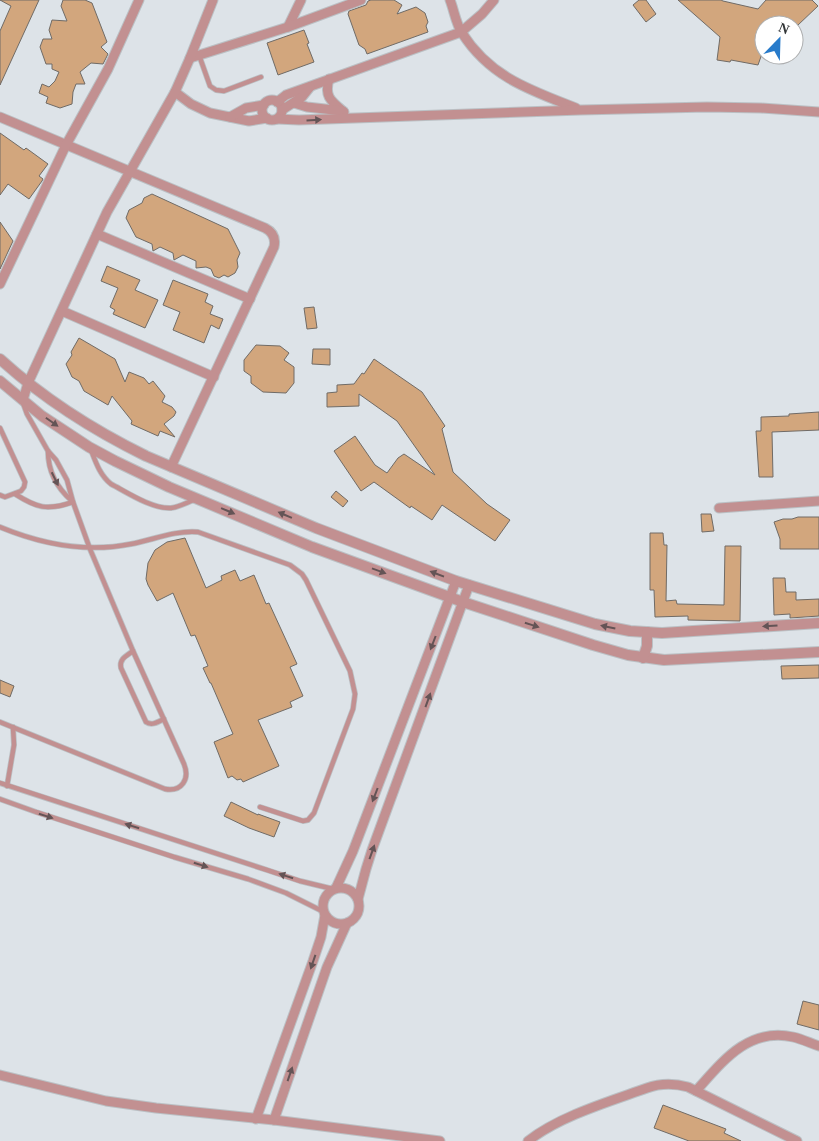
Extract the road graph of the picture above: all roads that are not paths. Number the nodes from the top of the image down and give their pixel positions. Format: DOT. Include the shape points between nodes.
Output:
graph roads {
  1 [pos="139,0"];
  2 [pos="213,0"];
  3 [pos="301,0"];
  4 [pos="361,0"];
  5 [pos="450,0"];
  6 [pos="494,0"];
  7 [pos="288,27"];
  8 [pos="461,32"];
  9 [pos="195,57"];
  10 [pos="260,77"];
  11 [pos="329,79"];
  12 [pos="310,87"];
  13 [pos="175,92"];
  14 [pos="277,102"];
  15 [pos="294,103"];
  16 [pos="264,105"];
  17 [pos="282,110"];
  18 [pos="581,110"];
  19 [pos="343,111"];
  20 [pos="819,112"];
  21 [pos="0,117"];
  22 [pos="230,117"];
  23 [pos="267,118"];
  24 [pos="352,118"];
  25 [pos="277,119"];
  26 [pos="66,144"];
  27 [pos="130,172"];
  28 [pos="97,234"];
  29 [pos="0,284"];
  30 [pos="250,299"];
  31 [pos="62,311"];
  32 [pos="0,359"];
  33 [pos="214,377"];
  34 [pos="0,382"];
  35 [pos="28,383"];
  36 [pos="23,400"];
  37 [pos="0,428"];
  38 [pos="89,447"];
  39 [pos="48,451"];
  40 [pos="171,467"];
  41 [pos="14,494"];
  42 [pos="0,495"];
  43 [pos="197,498"];
  44 [pos="819,501"];
  45 [pos="73,502"];
  46 [pos="719,508"];
  47 [pos="0,527"];
  48 [pos="90,549"];
  49 [pos="456,581"];
  50 [pos="469,585"];
  51 [pos="450,598"];
  52 [pos="463,602"];
  53 [pos="819,623"];
  54 [pos="647,632"];
  55 [pos="133,651"];
  56 [pos="819,652"];
  57 [pos="643,658"];
  58 [pos="164,719"];
  59 [pos="0,722"];
  60 [pos="13,728"];
  61 [pos="0,783"];
  62 [pos="7,786"];
  63 [pos="0,799"];
  64 [pos="260,807"];
  65 [pos="335,889"];
  66 [pos="358,899"];
  67 [pos="325,913"];
  68 [pos="347,923"];
  69 [pos="819,1046"];
  70 [pos="0,1075"];
  71 [pos="696,1091"];
  72 [pos="256,1119"];
  73 [pos="274,1120"];
  74 [pos="440,1141"];
  75 [pos="528,1141"];
  76 [pos="797,1141"];
  1 -- 26 [label="street" via="108,69"];
  2 -- 9 [label="street"];
  3 -- 7 [label="street"];
  4 -- 7 [label="street"];
  5 -- 8 [label="street"];
  6 -- 8 [label="street"];
  7 -- 9 [label="street"];
  8 -- 11 [label="street"];
  8 -- 18 [label="street" via="504,76"];
  9 -- 10 [label="lane" via="210,86 216,90 224,91"];
  9 -- 13 [label="street"];
  11 -- 12 [label="street"];
  11 -- 19 [label="street" via="329,99"];
  12 -- 14 [label="street" via="283,96"];
  12 -- 15 [label="street"];
  13 -- 22 [label="street" via="200,109"];
  13 -- 27 [label="street"];
  14 -- 16 [label="street" via="270,101"];
  14 -- 17 [label="street"];
  15 -- 17 [label="street"];
  15 -- 19 [label="street"];
  16 -- 22 [label="street" via="246,108"];
  16 -- 23 [label="street" via="263,112"];
  17 -- 25 [label="street"];
  18 -- 20 [label="street" via="734,107"];
  18 -- 24 [label="street"];
  19 -- 24 [label="street"];
  21 -- 26 [label="street"];
  22 -- 23 [label="street" via="248,121"];
  23 -- 25 [label="street"];
  25 -- 24 [label="street, one-way"];
  26 -- 27 [label="street"];
  26 -- 29 [label="street"];
  27 -- 28 [label="street"];
  27 -- 30 [label="street" via="273,234 274,247"];
  28 -- 30 [label="street"];
  28 -- 31 [label="street"];
  30 -- 33 [label="street"];
  31 -- 33 [label="street"];
  31 -- 35 [label="street"];
  32 -- 35 [label="street"];
  33 -- 40 [label="street"];
  34 -- 36 [label="street"];
  35 -- 36 [label="street"];
  35 -- 40 [label="street" via="73,416 121,444"];
  36 -- 38 [label="street, one-way"];
  36 -- 39 [label="lane" via="27,414"];
  37 -- 41 [label="lane" via="24,482 21,491"];
  38 -- 43 [label="street" via="142,475"];
  38 -- 43 [label="lane" via="100,471 111,484 147,503 170,508"];
  39 -- 45 [label="lane" via="59,464"];
  39 -- 45 [label="lane, one-way" via="48,464 58,486"];
  49 -- 40 [label="street, one-way" via="316,528"];
  41 -- 42 [label="lane"];
  41 -- 45 [label="lane" via="44,507"];
  43 -- 51 [label="street, one-way" via="312,547"];
  44 -- 46 [label="street"];
  45 -- 48 [label="lane"];
  47 -- 48 [label="lane" via="54,544"];
  48 -- 55 [label="lane"];
  48 -- 64 [label="lane" via="198,532 290,565 306,580 353,678 353,709 311,818 303,821"];
  49 -- 50 [label="street"];
  49 -- 51 [label="street"];
  50 -- 52 [label="street"];
  54 -- 50 [label="street, one-way" via="595,624"];
  51 -- 52 [label="street"];
  51 -- 65 [label="street, one-way" via="353,851"];
  52 -- 57 [label="street, one-way" via="592,645"];
  66 -- 52 [label="street, one-way" via="372,850"];
  53 -- 54 [label="street, one-way"];
  54 -- 57 [label="street"];
  55 -- 58 [label="lane"];
  55 -- 58 [label="lane" via="121,662 129,686 146,722 152,724"];
  56 -- 57 [label="street" via="681,660"];
  58 -- 60 [label="lane" via="187,774 180,787 170,790"];
  59 -- 60 [label="lane"];
  60 -- 62 [label="lane" via="14,745"];
  61 -- 62 [label="lane"];
  65 -- 62 [label="lane, one-way" via="300,881"];
  63 -- 67 [label="lane, one-way" via="248,879 286,893"];
  65 -- 66 [label="street" via="352,891"];
  65 -- 67 [label="street" via="324,899"];
  66 -- 68 [label="street" via="357,916"];
  67 -- 68 [label="street" via="335,923"];
  67 -- 72 [label="street, one-way" via="313,962"];
  73 -- 68 [label="street, one-way" via="327,967"];
  69 -- 71 [label="street" via="778,1035 751,1041 728,1057"];
  70 -- 72 [label="street" via="106,1101"];
  71 -- 75 [label="street" via="678,1084 657,1085 554,1124"];
  71 -- 76 [label="street"];
  72 -- 73 [label="street"];
  73 -- 74 [label="street"];
}
